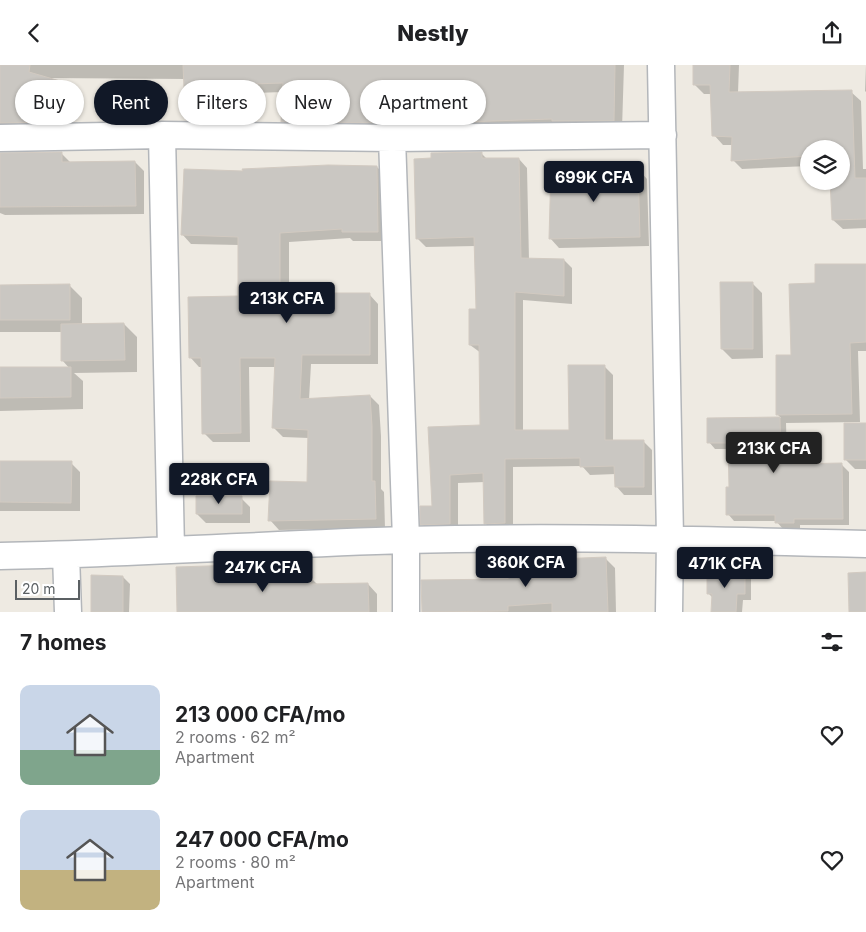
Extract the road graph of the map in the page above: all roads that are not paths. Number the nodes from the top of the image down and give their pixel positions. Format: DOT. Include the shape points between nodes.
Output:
graph roads {
  1 [pos="662,65"];
  2 [pos="162,135"];
  3 [pos="663,135"];
  4 [pos="0,138"];
  5 [pos="392,138"];
  6 [pos="670,538"];
  7 [pos="406,540"];
  8 [pos="866,545"];
  9 [pos="171,549"];
  10 [pos="66,555"];
  11 [pos="0,557"];
  12 [pos="68,612"];
  13 [pos="406,612"];
  14 [pos="669,612"];
  1 -- 3 [label="street"];
  2 -- 4 [label="street"];
  2 -- 5 [label="street"];
  2 -- 9 [label="street"];
  3 -- 5 [label="street"];
  3 -- 6 [label="street"];
  5 -- 7 [label="street"];
  6 -- 7 [label="street"];
  6 -- 8 [label="street"];
  6 -- 14 [label="street"];
  7 -- 9 [label="street"];
  7 -- 13 [label="street"];
  9 -- 10 [label="street"];
  10 -- 11 [label="street"];
  10 -- 12 [label="street"];
}
